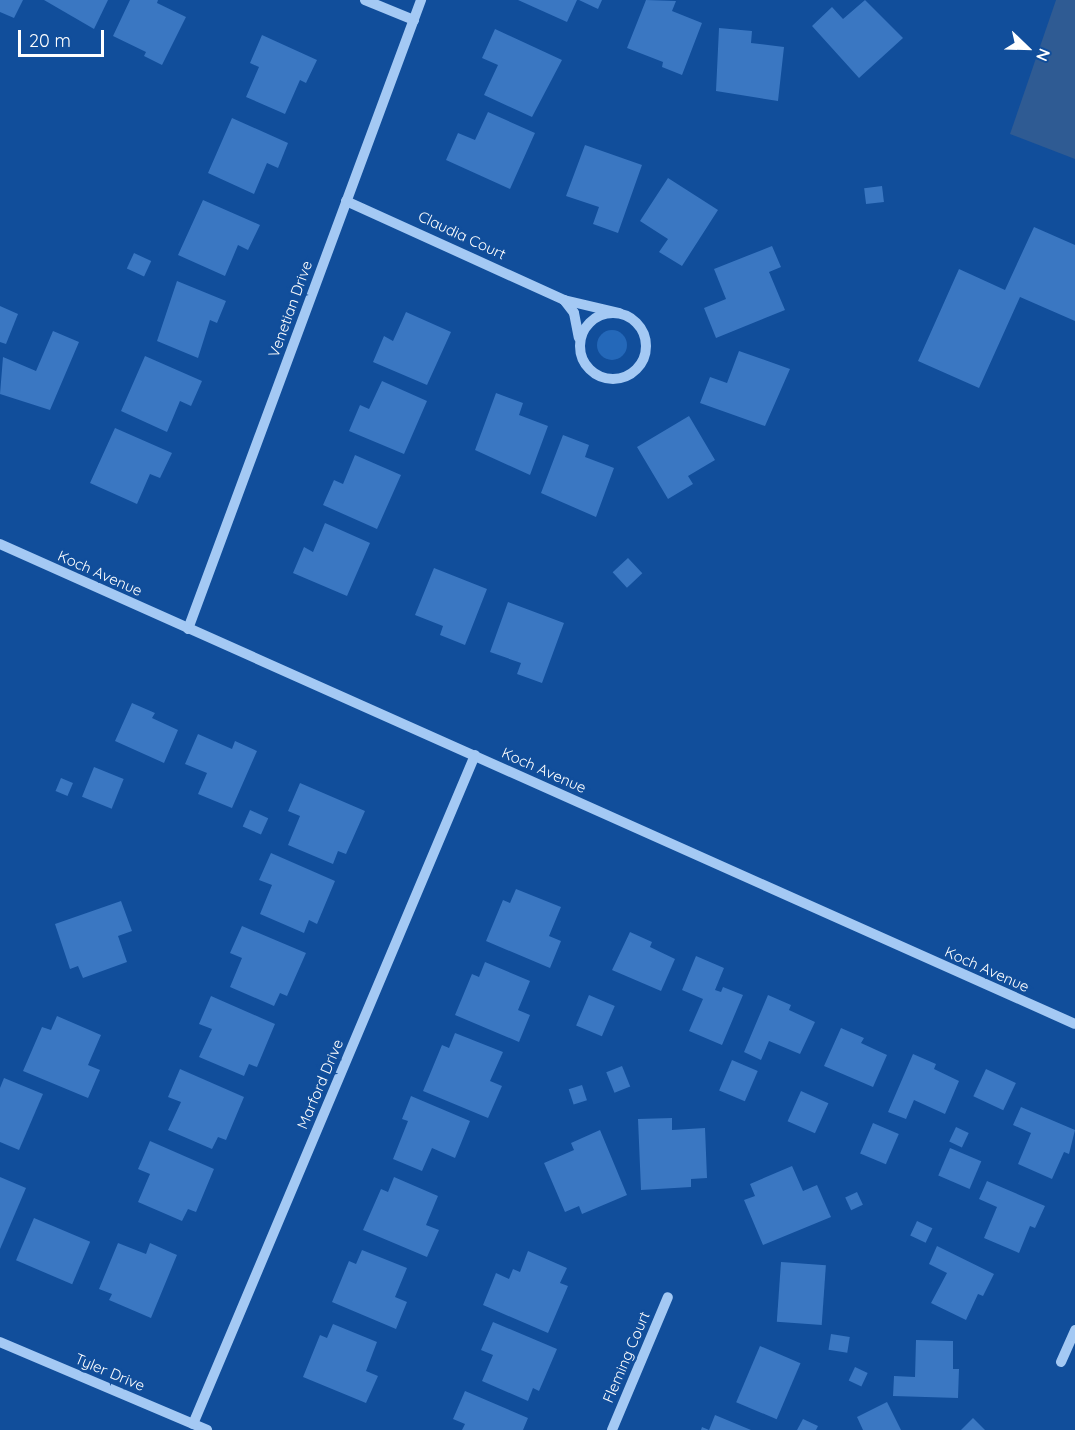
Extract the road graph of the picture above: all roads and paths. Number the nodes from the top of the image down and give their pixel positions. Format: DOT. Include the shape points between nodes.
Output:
graph roads {
  1 [pos="365,0"];
  2 [pos="421,0"];
  3 [pos="414,20"];
  4 [pos="346,201"];
  5 [pos="564,300"];
  6 [pos="619,313"];
  7 [pos="580,341"];
  8 [pos="0,544"];
  9 [pos="188,629"];
  10 [pos="475,755"];
  11 [pos="1075,1024"];
  12 [pos="668,1296"];
  13 [pos="1075,1330"];
  14 [pos="0,1342"];
  15 [pos="1061,1362"];
  16 [pos="193,1424"];
  17 [pos="207,1430"];
  18 [pos="612,1430"];
  1 -- 3 [label="street"];
  2 -- 3 [label="street, Venetian Drive"];
  3 -- 4 [label="street, Venetian Drive"];
  4 -- 5 [label="street, Claudia Court"];
  4 -- 9 [label="street, Venetian Drive"];
  5 -- 6 [label="street, Claudia Court"];
  5 -- 7 [label="street, Claudia Court" via="574,313"];
  6 -- 7 [label="street" via="608,313 589,322"];
  6 -- 7 [label="street, Claudia Court" via="638,324 646,345 639,366 631,374 610,379 590,371 580,352"];
  8 -- 9 [label="street, Koch Avenue"];
  9 -- 10 [label="street, Koch Avenue"];
  10 -- 11 [label="street, Koch Avenue"];
  10 -- 16 [label="street, Marford Drive"];
  12 -- 18 [label="street, Fleming Court"];
  13 -- 15 [label="street"];
  14 -- 16 [label="street, Tyler Drive"];
  16 -- 17 [label="street, Tyler Drive"];
}
